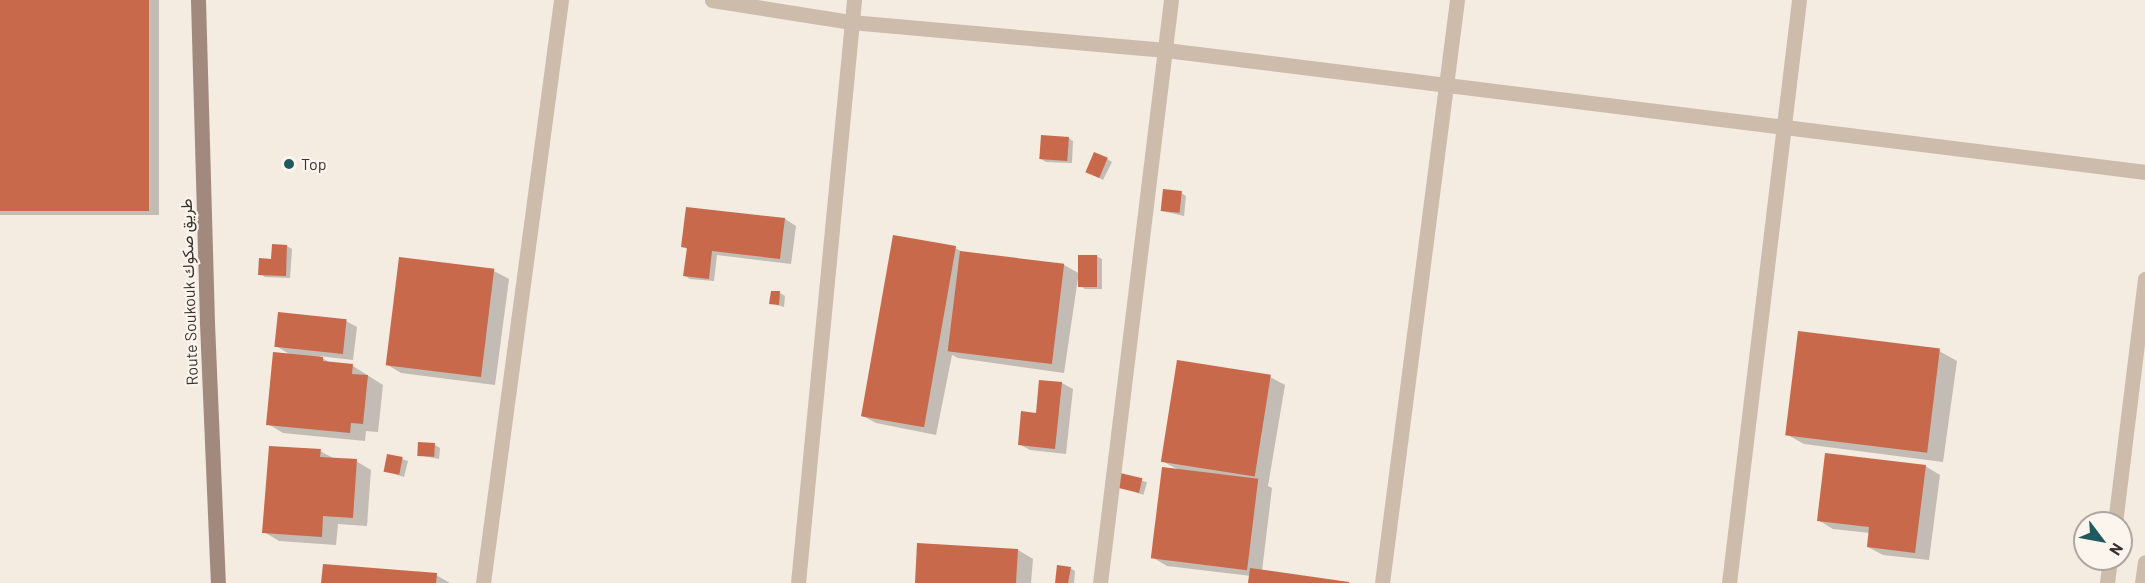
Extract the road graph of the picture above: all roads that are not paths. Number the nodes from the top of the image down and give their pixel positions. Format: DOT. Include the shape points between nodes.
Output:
graph roads {
  1 [pos="198,0"];
  2 [pos="561,0"];
  3 [pos="712,0"];
  4 [pos="854,0"];
  5 [pos="1171,0"];
  6 [pos="1457,0"];
  7 [pos="1798,0"];
  8 [pos="851,22"];
  9 [pos="1166,50"];
  10 [pos="1447,85"];
  11 [pos="1784,127"];
  12 [pos="2145,172"];
  13 [pos="2145,279"];
  14 [pos="2116,511"];
  15 [pos="2145,562"];
  16 [pos="218,583"];
  17 [pos="483,583"];
  18 [pos="798,583"];
  19 [pos="1100,583"];
  20 [pos="1382,583"];
  21 [pos="1729,583"];
  22 [pos="2142,583"];
  1 -- 16 [label="street, Route Soukouk طريق صكوك"];
  2 -- 17 [label="street"];
  3 -- 8 [label="street"];
  4 -- 8 [label="street"];
  5 -- 9 [label="street"];
  6 -- 10 [label="street"];
  7 -- 11 [label="street"];
  8 -- 9 [label="street"];
  8 -- 18 [label="street"];
  9 -- 10 [label="street"];
  9 -- 19 [label="street"];
  10 -- 11 [label="street"];
  10 -- 20 [label="street"];
  11 -- 12 [label="street"];
  11 -- 21 [label="street"];
  13 -- 14 [label="street"];
  15 -- 22 [label="street"];
}
